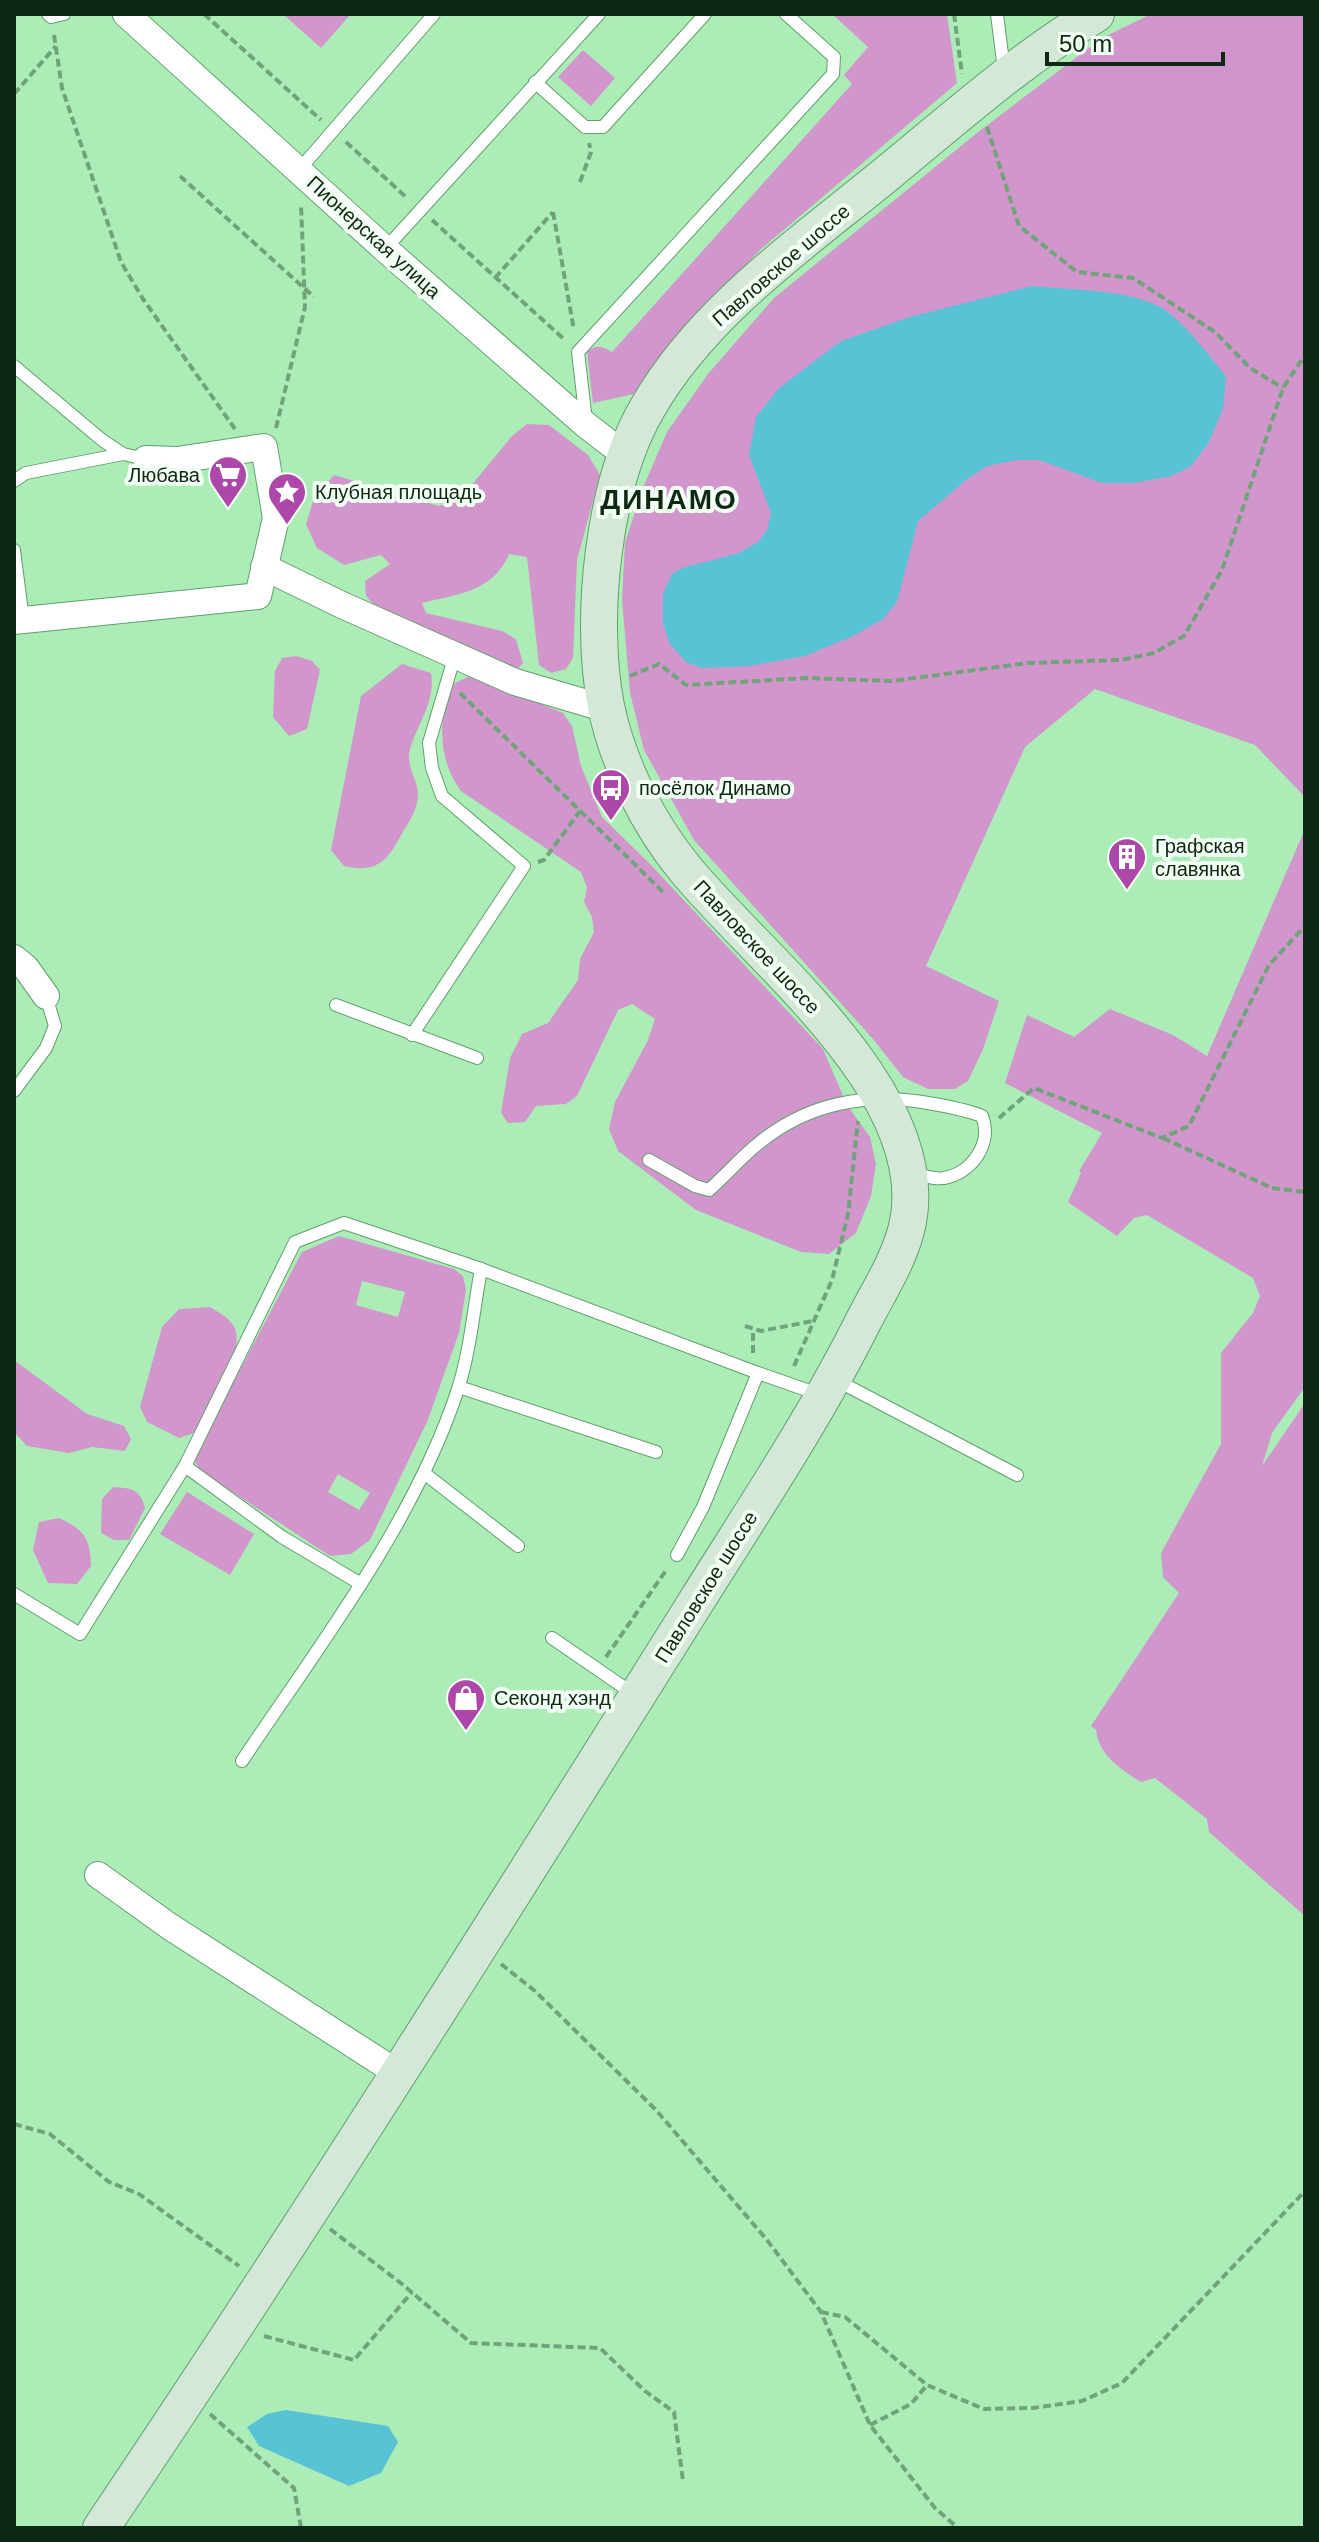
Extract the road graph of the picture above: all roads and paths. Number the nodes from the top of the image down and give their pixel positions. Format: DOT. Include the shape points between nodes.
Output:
graph roads {
  1 [pos="126,14"];
  2 [pos="204,14"];
  3 [pos="434,14"];
  4 [pos="599,14"];
  5 [pos="786,14"];
  6 [pos="954,14"];
  7 [pos="997,14"];
  8 [pos="1096,14"];
  9 [pos="55,15"];
  10 [pos="701,16"];
  11 [pos="56,46"];
  12 [pos="535,82"];
  13 [pos="14,94"];
  14 [pos="984,94"];
  15 [pos="585,127"];
  16 [pos="334,132"];
  17 [pos="299,170"];
  18 [pos="180,176"];
  19 [pos="580,182"];
  20 [pos="420,210"];
  21 [pos="385,249"];
  22 [pos="495,278"];
  23 [pos="304,288"];
  24 [pos="314,297"];
  25 [pos="578,352"];
  26 [pos="1305,355"];
  27 [pos="14,366"];
  28 [pos="1283,388"];
  29 [pos="586,425"];
  30 [pos="257,448"];
  31 [pos="625,455"];
  32 [pos="134,456"];
  33 [pos="14,481"];
  34 [pos="14,550"];
  35 [pos="264,567"];
  36 [pos="19,620"];
  37 [pos="455,655"];
  38 [pos="448,681"];
  39 [pos="604,694"];
  40 [pos="580,811"];
  41 [pos="524,866"];
  42 [pos="674,904"];
  43 [pos="1305,926"];
  44 [pos="14,958"];
  45 [pos="46,996"];
  46 [pos="336,1005"];
  47 [pos="412,1035"];
  48 [pos="477,1058"];
  49 [pos="14,1091"];
  50 [pos="865,1098"];
  51 [pos="987,1128"];
  52 [pos="1162,1138"];
  53 [pos="649,1160"];
  54 [pos="910,1173"];
  55 [pos="1305,1192"];
  56 [pos="481,1269"];
  57 [pos="813,1321"];
  58 [pos="745,1326"];
  59 [pos="758,1373"];
  60 [pos="786,1383"];
  61 [pos="459,1387"];
  62 [pos="830,1388"];
  63 [pos="656,1452"];
  64 [pos="185,1466"];
  65 [pos="424,1473"];
  66 [pos="1017,1475"];
  67 [pos="518,1546"];
  68 [pos="677,1555"];
  69 [pos="361,1584"];
  70 [pos="14,1594"];
  71 [pos="552,1638"];
  72 [pos="598,1669"];
  73 [pos="637,1696"];
  74 [pos="242,1761"];
  75 [pos="98,1875"];
  76 [pos="473,1959"];
  77 [pos="399,2074"];
  78 [pos="14,2124"];
  79 [pos="1305,2191"];
  80 [pos="309,2213"];
  81 [pos="263,2284"];
  82 [pos="412,2292"];
  83 [pos="821,2312"];
  84 [pos="234,2329"];
  85 [pos="927,2385"];
  86 [pos="189,2397"];
  87 [pos="870,2425"];
  88 [pos="683,2481"];
  89 [pos="101,2528"];
  90 [pos="301,2528"];
  91 [pos="958,2528"];
  1 -- 17 [label="street, Пионерская улица"];
  2 -- 16 [label="path"];
  3 -- 16 [label="lane"];
  4 -- 12 [label="lane"];
  5 -- 25 [label="lane" via="834,57 833,74"];
  6 -- 14 [label="path"];
  7 -- 14 [label="lane"];
  8 -- 14 [label="main road, Павловское шоссе"];
  9 -- 11 [label="path"];
  10 -- 15 [label="lane" via="603,127"];
  11 -- 13 [label="path"];
  11 -- 30 [label="path" via="62,88 121,262 143,299"];
  12 -- 15 [label="lane"];
  12 -- 20 [label="lane"];
  14 -- 28 [label="path" via="991,143 1019,226 1077,272 1133,278 1215,332 1250,368"];
  14 -- 31 [label="main road, Павловское шоссе" via="717,318 672,369 645,410"];
  15 -- 19 [label="path" via="591,152"];
  16 -- 17 [label="lane"];
  16 -- 20 [label="path"];
  17 -- 21 [label="street, Пионерская улица"];
  17 -- 23 [label="path"];
  18 -- 23 [label="path"];
  20 -- 21 [label="lane"];
  20 -- 22 [label="path"];
  21 -- 29 [label="street, Пионерская улица"];
  22 -- 25 [label="path"];
  22 -- 25 [label="path" via="553,212"];
  23 -- 24 [label="path"];
  23 -- 30 [label="path" via="305,307 276,428"];
  25 -- 29 [label="lane"];
  26 -- 28 [label="path"];
  27 -- 32 [label="lane" via="102,440"];
  28 -- 39 [label="path" via="1222,570 1184,636 1154,653 892,681 807,678 686,685 659,664"];
  29 -- 31 [label="street, Пионерская улица"];
  30 -- 32 [label="street" via="177,460"];
  30 -- 35 [label="street" via="276,518"];
  31 -- 39 [label="main road, Павловское шоссе" via="607,524 600,599"];
  32 -- 33 [label="lane" via="26,473"];
  34 -- 36 [label="lane"];
  35 -- 36 [label="street" via="258,596"];
  35 -- 37 [label="street"];
  37 -- 38 [label="lane"];
  37 -- 39 [label="street" via="515,682"];
  38 -- 40 [label="path"];
  38 -- 41 [label="lane" via="429,743 442,796"];
  39 -- 50 [label="main road, Павловское шоссе" via="619,753 648,816 684,867 813,1006 863,1070"];
  40 -- 41 [label="path" via="544,860"];
  40 -- 42 [label="path"];
  41 -- 47 [label="lane"];
  43 -- 52 [label="path" via="1269,965 1189,1126"];
  44 -- 45 [label="street"];
  45 -- 49 [label="lane" via="55,1026 46,1048"];
  46 -- 47 [label="lane"];
  47 -- 48 [label="lane"];
  50 -- 51 [label="lane" via="968,1111 982,1116"];
  50 -- 53 [label="lane" via="801,1116 759,1142 709,1190"];
  50 -- 54 [label="main road, Павловское шоссе" via="903,1149"];
  50 -- 57 [label="path" via="848,1214 832,1280"];
  51 -- 52 [label="path" via="1034,1088"];
  51 -- 54 [label="lane" via="976,1159 962,1171 942,1179"];
  52 -- 55 [label="path" via="1272,1188"];
  54 -- 62 [label="main road, Павловское шоссе" via="908,1226 897,1256"];
  56 -- 59 [label="lane"];
  56 -- 61 [label="lane"];
  56 -- 64 [label="lane" via="344,1223 295,1242"];
  57 -- 58 [label="path" via="761,1331"];
  57 -- 60 [label="path"];
  59 -- 60 [label="lane"];
  59 -- 68 [label="lane" via="703,1507"];
  60 -- 62 [label="lane"];
  61 -- 63 [label="lane"];
  61 -- 65 [label="lane"];
  62 -- 66 [label="lane"];
  62 -- 73 [label="main road, Павловское шоссе"];
  64 -- 69 [label="lane" via="282,1537"];
  64 -- 70 [label="lane" via="80,1634"];
  65 -- 67 [label="lane"];
  65 -- 69 [label="lane"];
  68 -- 72 [label="path"];
  69 -- 74 [label="lane"];
  71 -- 72 [label="lane"];
  72 -- 73 [label="lane"];
  73 -- 76 [label="main road, Павловское шоссе"];
  75 -- 77 [label="street"];
  76 -- 77 [label="main road, Павловское шоссе"];
  76 -- 83 [label="path" via="535,1991 656,2110"];
  77 -- 80 [label="main road, Павловское шоссе"];
  78 -- 81 [label="path" via="50,2134 109,2182 139,2194"];
  79 -- 85 [label="path" via="1122,2383 1082,2401 984,2409"];
  80 -- 81 [label="main road, Павловское шоссе"];
  80 -- 82 [label="path"];
  81 -- 84 [label="main road, Павловское шоссе"];
  82 -- 84 [label="path" via="354,2360"];
  82 -- 88 [label="path" via="471,2343 600,2348 674,2412"];
  83 -- 85 [label="path" via="845,2317"];
  83 -- 87 [label="path"];
  84 -- 86 [label="main road, Павловское шоссе"];
  85 -- 87 [label="path" via="911,2404"];
  86 -- 89 [label="main road, Павловское шоссе"];
  86 -- 90 [label="path" via="294,2488"];
  87 -- 91 [label="path" via="935,2508"];
}
